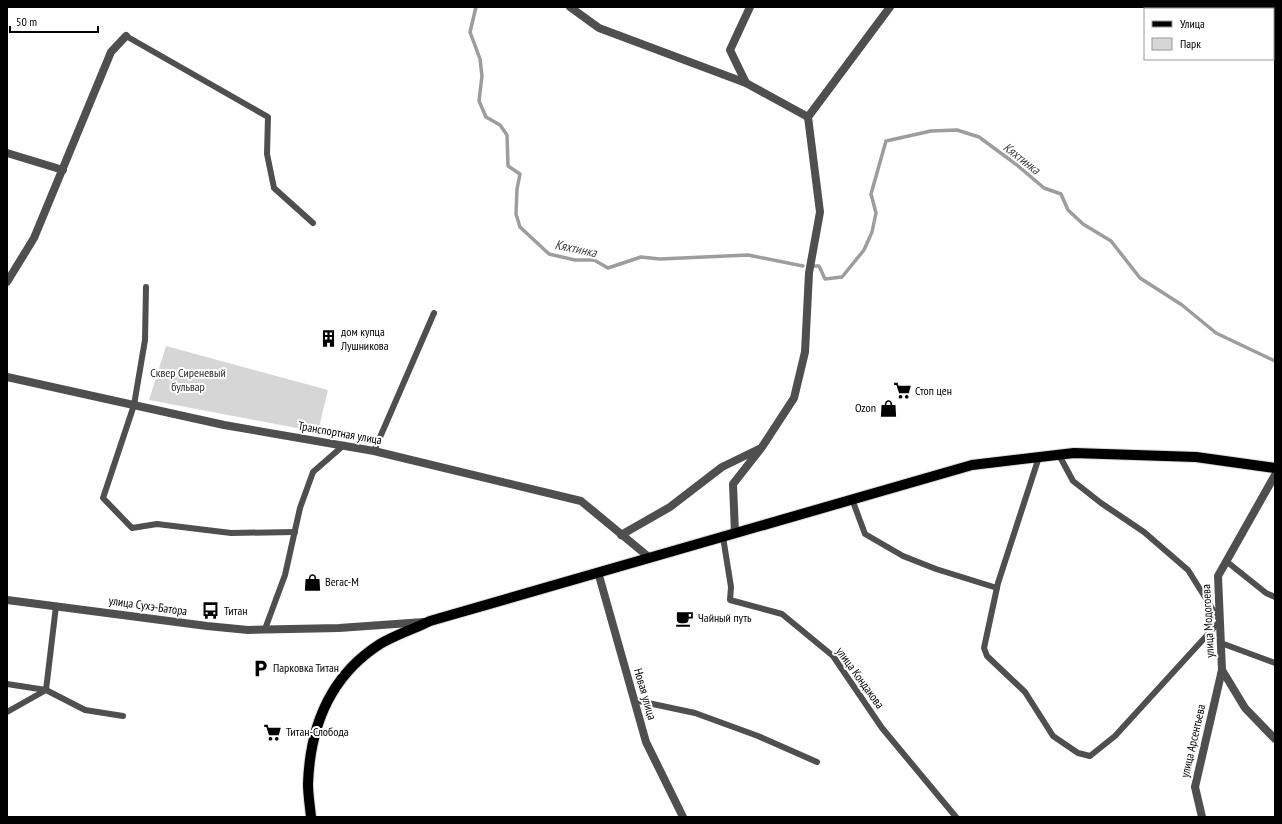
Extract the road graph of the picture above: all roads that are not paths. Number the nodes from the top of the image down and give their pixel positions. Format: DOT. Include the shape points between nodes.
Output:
graph roads {
  1 [pos="570,7"];
  2 [pos="750,7"];
  3 [pos="890,7"];
  4 [pos="126,36"];
  5 [pos="746,83"];
  6 [pos="808,117"];
  7 [pos="7,153"];
  8 [pos="63,170"];
  9 [pos="313,223"];
  10 [pos="7,282"];
  11 [pos="146,287"];
  12 [pos="434,313"];
  13 [pos="7,377"];
  14 [pos="134,405"];
  15 [pos="344,445"];
  16 [pos="762,448"];
  17 [pos="374,450"];
  18 [pos="1059,455"];
  19 [pos="1039,457"];
  20 [pos="1275,468"];
  21 [pos="1275,475"];
  22 [pos="852,499"];
  23 [pos="295,532"];
  24 [pos="735,533"];
  25 [pos="621,535"];
  26 [pos="723,537"];
  27 [pos="650,558"];
  28 [pos="1226,561"];
  29 [pos="598,572"];
  30 [pos="997,588"];
  31 [pos="1275,597"];
  32 [pos="7,600"];
  33 [pos="56,606"];
  34 [pos="1220,621"];
  35 [pos="430,622"];
  36 [pos="265,629"];
  37 [pos="1221,643"];
  38 [pos="1275,663"];
  39 [pos="1222,670"];
  40 [pos="7,684"];
  41 [pos="46,690"];
  42 [pos="634,700"];
  43 [pos="7,712"];
  44 [pos="123,716"];
  45 [pos="1275,739"];
  46 [pos="817,762"];
  47 [pos="311,817"];
  48 [pos="683,817"];
  49 [pos="956,817"];
  50 [pos="1202,817"];
  1 -- 5 [label="street" via="599,28"];
  2 -- 5 [label="street" via="730,50"];
  3 -- 6 [label="street"];
  4 -- 8 [label="street" via="111,52"];
  4 -- 9 [label="lane" via="268,117 267,154 274,188"];
  5 -- 6 [label="street"];
  6 -- 16 [label="street" via="820,212 809,273 805,352 794,398"];
  7 -- 8 [label="street"];
  8 -- 10 [label="street" via="34,238"];
  11 -- 14 [label="lane" via="145,340"];
  12 -- 17 [label="lane"];
  13 -- 14 [label="street, Транспортная улица"];
  14 -- 15 [label="street, Транспортная улица" via="224,425"];
  14 -- 23 [label="lane" via="103,498 132,528 158,524 231,533"];
  15 -- 17 [label="street, Транспортная улица"];
  15 -- 23 [label="lane" via="313,472 300,508"];
  16 -- 24 [label="street" via="732,484"];
  16 -- 25 [label="street" via="722,467 670,507"];
  17 -- 25 [label="street, Транспортная улица" via="581,501"];
  18 -- 19 [label="main road"];
  18 -- 20 [label="main road" via="1074,453 1196,456"];
  18 -- 34 [label="lane" via="1074,480 1101,503 1144,532 1188,570"];
  19 -- 22 [label="main road" via="972,465"];
  19 -- 30 [label="lane"];
  21 -- 28 [label="street, улица Модогоева"];
  22 -- 24 [label="main road"];
  22 -- 30 [label="lane" via="865,534 903,556 936,570"];
  23 -- 36 [label="lane" via="286,575"];
  24 -- 26 [label="main road"];
  25 -- 27 [label="street, Транспортная улица"];
  26 -- 27 [label="main road"];
  26 -- 49 [label="lane, улица Кондакова" via="731,587 730,600 782,614 833,656 882,728"];
  27 -- 29 [label="main road"];
  28 -- 31 [label="lane"];
  28 -- 34 [label="street, улица Модогоева" via="1218,576"];
  29 -- 35 [label="main road"];
  29 -- 42 [label="street, Новая улица"];
  30 -- 34 [label="lane" via="984,648 987,656 1025,692 1053,736 1078,753 1090,756 1115,736"];
  32 -- 33 [label="street, улица Сухэ-Батора"];
  33 -- 36 [label="street, улица Сухэ-Батора" via="207,626"];
  33 -- 41 [label="lane"];
  34 -- 37 [label="street, улица Модогоева"];
  35 -- 36 [label="street, улица Сухэ-Батора" via="339,628"];
  35 -- 47 [label="main road" via="381,644 358,661 336,684 319,718 312,750 308,785"];
  37 -- 38 [label="lane"];
  37 -- 39 [label="street, улица Модогоева"];
  39 -- 45 [label="street, улица Модогоева" via="1245,708"];
  39 -- 50 [label="street, улица Арсентьева" via="1195,787"];
  40 -- 41 [label="lane"];
  41 -- 43 [label="lane"];
  41 -- 44 [label="lane" via="85,710"];
  42 -- 46 [label="lane" via="695,713 758,736"];
  42 -- 48 [label="street, Новая улица" via="646,742"];
}
